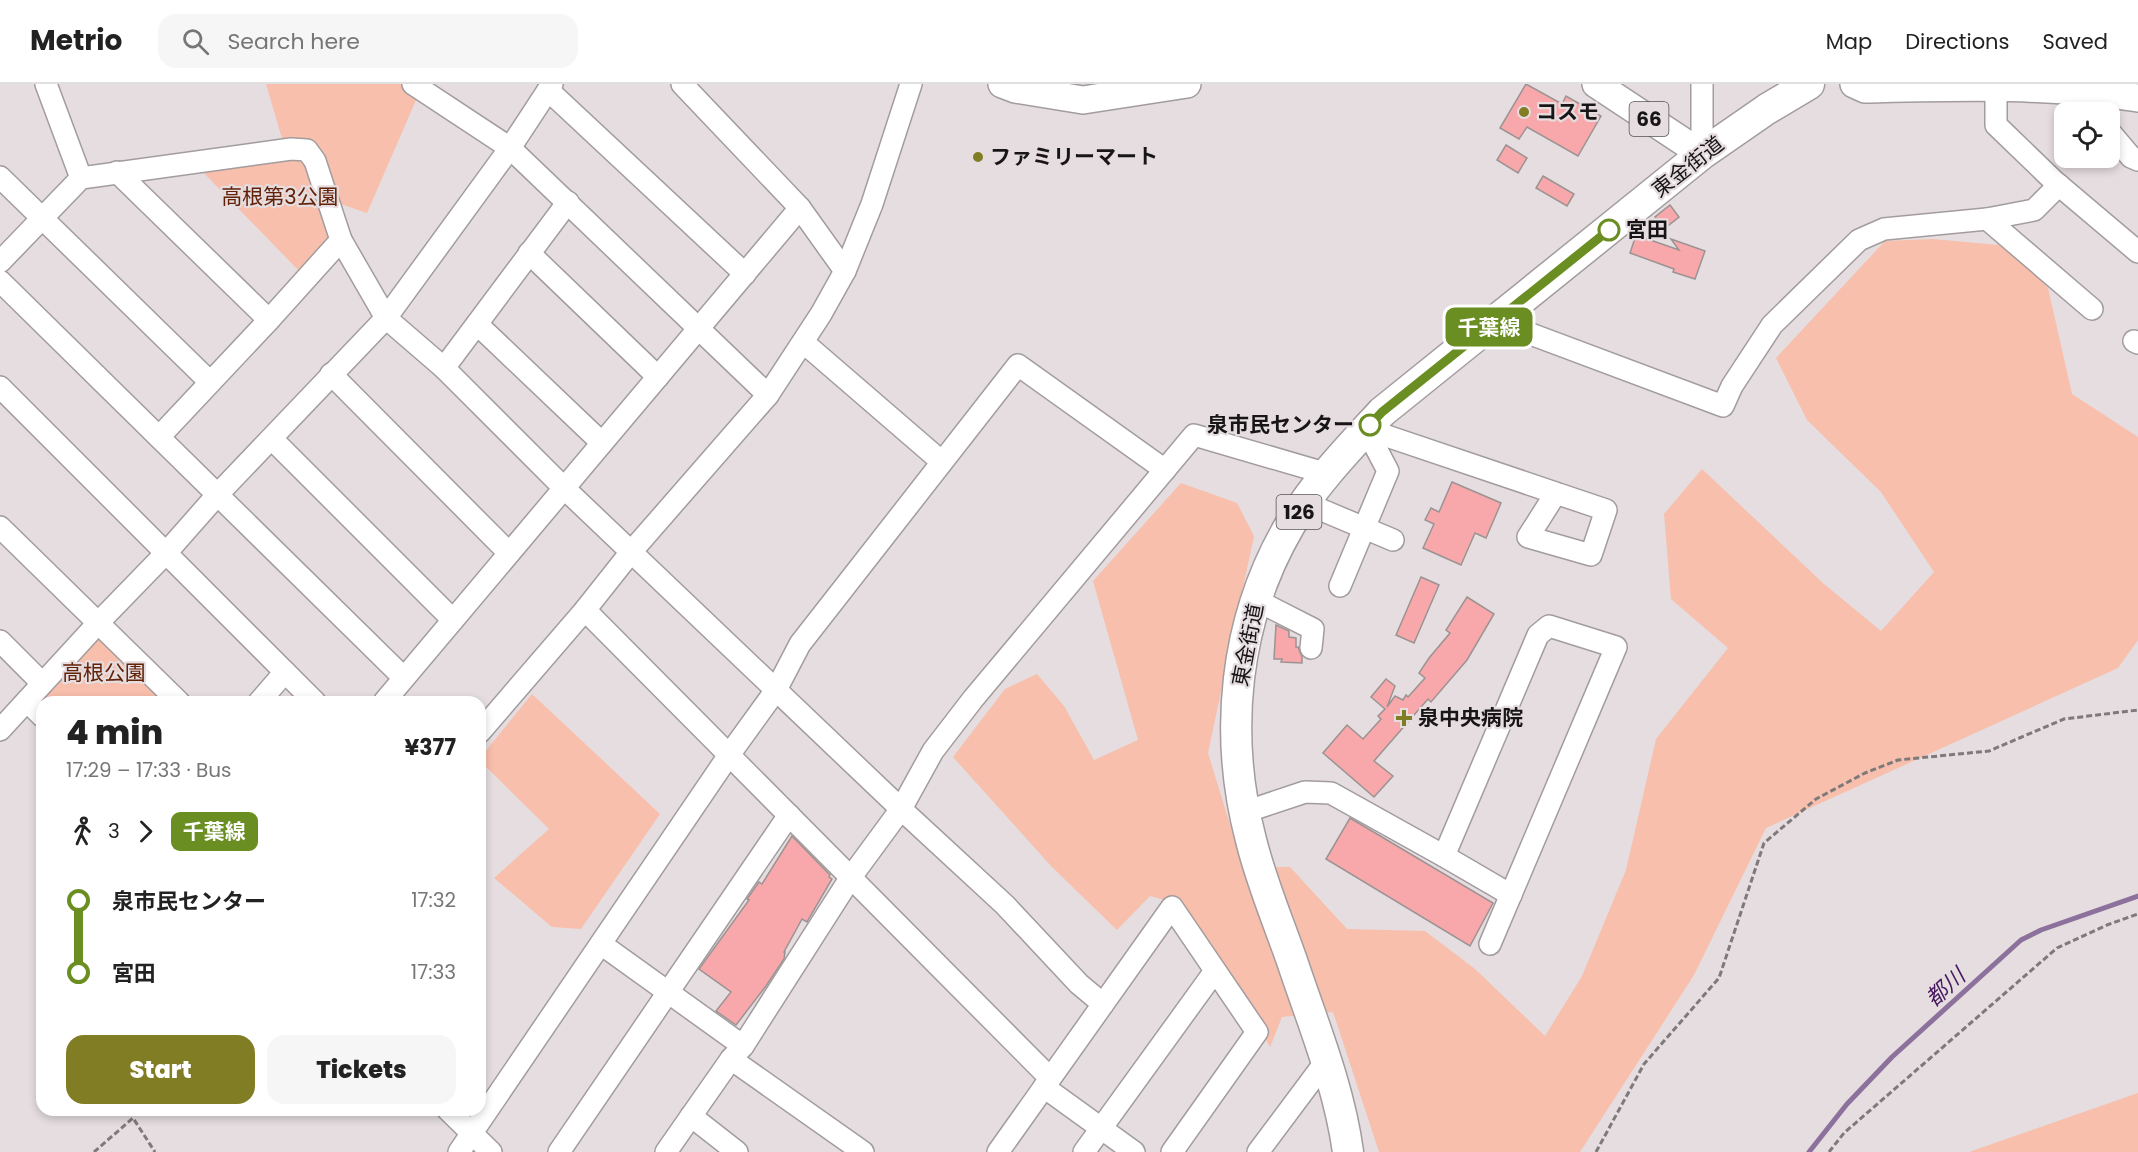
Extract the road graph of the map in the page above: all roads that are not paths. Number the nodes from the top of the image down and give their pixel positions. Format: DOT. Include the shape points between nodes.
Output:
graph roads {
  1 [pos="46,84"];
  2 [pos="413,84"];
  3 [pos="682,84"];
  4 [pos="911,84"];
  5 [pos="1002,84"];
  6 [pos="1187,84"];
  7 [pos="1596,84"];
  8 [pos="1702,84"];
  9 [pos="1809,84"];
  10 [pos="1854,84"];
  11 [pos="1996,86"];
  12 [pos="550,87"];
  13 [pos="2138,98"];
  14 [pos="2107,102"];
  15 [pos="2120,144"];
  16 [pos="510,148"];
  17 [pos="1702,154"];
  18 [pos="2138,160"];
  19 [pos="117,172"];
  20 [pos="0,177"];
  21 [pos="81,178"];
  22 [pos="2059,185"];
  23 [pos="568,202"];
  24 [pos="800,208"];
  25 [pos="42,218"];
  26 [pos="1987,219"];
  27 [pos="341,240"];
  28 [pos="2138,252"];
  29 [pos="529,253"];
  30 [pos="0,262"];
  31 [pos="845,271"];
  32 [pos="745,274"];
  33 [pos="0,281"];
  34 [pos="2092,309"];
  35 [pos="386,318"];
  36 [pos="269,320"];
  37 [pos="1496,321"];
  38 [pos="477,324"];
  39 [pos="698,330"];
  40 [pos="803,342"];
  41 [pos="444,368"];
  42 [pos="332,374"];
  43 [pos="658,377"];
  44 [pos="210,382"];
  45 [pos="2,395"];
  46 [pos="768,395"];
  47 [pos="1366,429"];
  48 [pos="159,437"];
  49 [pos="272,439"];
  50 [pos="602,443"];
  51 [pos="942,462"];
  52 [pos="1165,470"];
  53 [pos="1328,474"];
  54 [pos="564,488"];
  55 [pos="1556,493"];
  56 [pos="218,495"];
  57 [pos="1305,503"];
  58 [pos="0,527"];
  59 [pos="1364,528"];
  60 [pos="1393,540"];
  61 [pos="632,552"];
  62 [pos="166,553"];
  63 [pos="509,553"];
  64 [pos="1340,586"];
  65 [pos="1256,600"];
  66 [pos="585,610"];
  67 [pos="453,620"];
  68 [pos="99,622"];
  69 [pos="0,641"];
  70 [pos="1311,648"];
  71 [pos="285,672"];
  72 [pos="404,678"];
  73 [pos="42,683"];
  74 [pos="776,690"];
  75 [pos="173,696"];
  76 [pos="264,696"];
  77 [pos="309,696"];
  78 [pos="389,696"];
  79 [pos="27,701"];
  80 [pos="36,710"];
  81 [pos="486,725"];
  82 [pos="0,730"];
  83 [pos="729,755"];
  84 [pos="901,809"];
  85 [pos="1245,812"];
  86 [pos="789,815"];
  87 [pos="1444,856"];
  88 [pos="851,877"];
  89 [pos="1511,895"];
  90 [pos="1490,944"];
  91 [pos="601,945"];
  92 [pos="1215,971"];
  93 [pos="669,994"];
  94 [pos="1103,1004"];
  95 [pos="737,1053"];
  96 [pos="1326,1061"];
  97 [pos="1047,1083"];
  98 [pos="486,1113"];
  99 [pos="454,1116"];
  100 [pos="484,1116"];
  101 [pos="691,1116"];
  102 [pos="1101,1128"];
  103 [pos="472,1134"];
  104 [pos="459,1152"];
  105 [pos="491,1152"];
  106 [pos="558,1152"];
  107 [pos="666,1152"];
  108 [pos="736,1152"];
  109 [pos="863,1152"];
  110 [pos="998,1152"];
  111 [pos="1084,1152"];
  112 [pos="1134,1152"];
  113 [pos="1172,1152"];
  114 [pos="1258,1152"];
  115 [pos="1348,1152"];
  1 -- 21 [label="street"];
  2 -- 16 [label="street"];
  3 -- 24 [label="street"];
  4 -- 31 [label="street" via="872,204"];
  5 -- 6 [label="main road" via="1083,100"];
  7 -- 17 [label="main road, 66"];
  8 -- 17 [label="street"];
  9 -- 17 [label="highway, 東金街道 / 126"];
  10 -- 11 [label="main road" via="1865,89"];
  11 -- 14 [label="main road" via="2060,86"];
  11 -- 22 [label="street" via="1996,125"];
  12 -- 16 [label="street"];
  12 -- 32 [label="street"];
  13 -- 14 [label="main road"];
  15 -- 18 [label="street"];
  16 -- 23 [label="street"];
  16 -- 35 [label="street"];
  17 -- 37 [label="highway, 東金街道 / 126"];
  19 -- 21 [label="street"];
  19 -- 27 [label="street" via="307,150 315,161"];
  19 -- 36 [label="street"];
  20 -- 25 [label="street"];
  21 -- 25 [label="street"];
  22 -- 26 [label="street" via="2034,210"];
  22 -- 28 [label="street"];
  23 -- 29 [label="street"];
  23 -- 39 [label="street"];
  24 -- 31 [label="street"];
  24 -- 32 [label="street"];
  25 -- 30 [label="street"];
  25 -- 44 [label="street"];
  26 -- 34 [label="street"];
  26 -- 37 [label="street" via="1884,229 1859,240 1772,325 1723,406"];
  27 -- 35 [label="street"];
  27 -- 36 [label="street"];
  29 -- 38 [label="street"];
  29 -- 43 [label="street"];
  31 -- 40 [label="street"];
  32 -- 39 [label="street"];
  33 -- 48 [label="street"];
  35 -- 41 [label="street"];
  35 -- 42 [label="street"];
  36 -- 44 [label="street"];
  37 -- 47 [label="highway, 東金街道 / 126"];
  38 -- 41 [label="street"];
  38 -- 50 [label="street"];
  39 -- 43 [label="street"];
  39 -- 46 [label="street"];
  40 -- 46 [label="street"];
  40 -- 51 [label="street"];
  41 -- 54 [label="street"];
  42 -- 49 [label="street"];
  42 -- 63 [label="street"];
  43 -- 50 [label="street"];
  44 -- 48 [label="street"];
  45 -- 62 [label="street"];
  46 -- 61 [label="street"];
  47 -- 53 [label="highway, 東金街道 / 126"];
  47 -- 55 [label="street"];
  47 -- 59 [label="street" via="1388,471"];
  48 -- 56 [label="street"];
  49 -- 56 [label="street"];
  49 -- 67 [label="street"];
  50 -- 54 [label="street"];
  51 -- 52 [label="street" via="1018,364"];
  51 -- 74 [label="street" via="800,644"];
  52 -- 53 [label="street" via="1194,435"];
  52 -- 84 [label="street" via="933,751"];
  53 -- 57 [label="highway, 東金街道 / 126"];
  54 -- 61 [label="street"];
  54 -- 63 [label="street"];
  56 -- 62 [label="street"];
  56 -- 72 [label="street"];
  57 -- 59 [label="street"];
  57 -- 65 [label="highway, 東金街道 / 126" via="1269,567"];
  58 -- 68 [label="street"];
  59 -- 60 [label="street"];
  59 -- 64 [label="street"];
  61 -- 66 [label="street"];
  61 -- 74 [label="street"];
  62 -- 68 [label="street"];
  62 -- 71 [label="street"];
  63 -- 67 [label="street"];
  65 -- 70 [label="street" via="1313,629"];
  65 -- 85 [label="highway, 東金街道 / 126" via="1242,656 1236,713 1237,761"];
  66 -- 81 [label="street"];
  66 -- 83 [label="street"];
  67 -- 72 [label="street"];
  68 -- 73 [label="street"];
  68 -- 75 [label="street"];
  69 -- 73 [label="street"];
  71 -- 76 [label="street"];
  71 -- 77 [label="street"];
  72 -- 78 [label="street"];
  73 -- 79 [label="street"];
  74 -- 83 [label="street"];
  74 -- 84 [label="street"];
  79 -- 80 [label="street"];
  79 -- 82 [label="street"];
  83 -- 86 [label="street"];
  83 -- 91 [label="street"];
  84 -- 88 [label="street"];
  84 -- 94 [label="street" via="1005,905 1078,984"];
  85 -- 87 [label="street" via="1305,792 1331,793"];
  85 -- 96 [label="highway, 東金街道 / 126" via="1251,841"];
  86 -- 88 [label="street"];
  86 -- 93 [label="street"];
  87 -- 89 [label="street"];
  87 -- 89 [label="street" via="1538,635 1549,626 1616,647"];
  88 -- 95 [label="street"];
  88 -- 97 [label="street"];
  89 -- 90 [label="street"];
  91 -- 93 [label="street"];
  91 -- 98 [label="street"];
  92 -- 94 [label="street" via="1172,907"];
  92 -- 102 [label="street"];
  92 -- 113 [label="street" via="1257,1032"];
  93 -- 95 [label="street"];
  93 -- 106 [label="street"];
  94 -- 97 [label="street"];
  95 -- 101 [label="street"];
  95 -- 109 [label="street"];
  96 -- 114 [label="street"];
  96 -- 115 [label="highway, 東金街道 / 126"];
  97 -- 102 [label="street"];
  97 -- 110 [label="street"];
  99 -- 103 [label="street"];
  100 -- 103 [label="street"];
  101 -- 107 [label="street"];
  101 -- 108 [label="street"];
  102 -- 111 [label="street"];
  102 -- 112 [label="street"];
  103 -- 104 [label="street"];
  103 -- 105 [label="street"];
}
